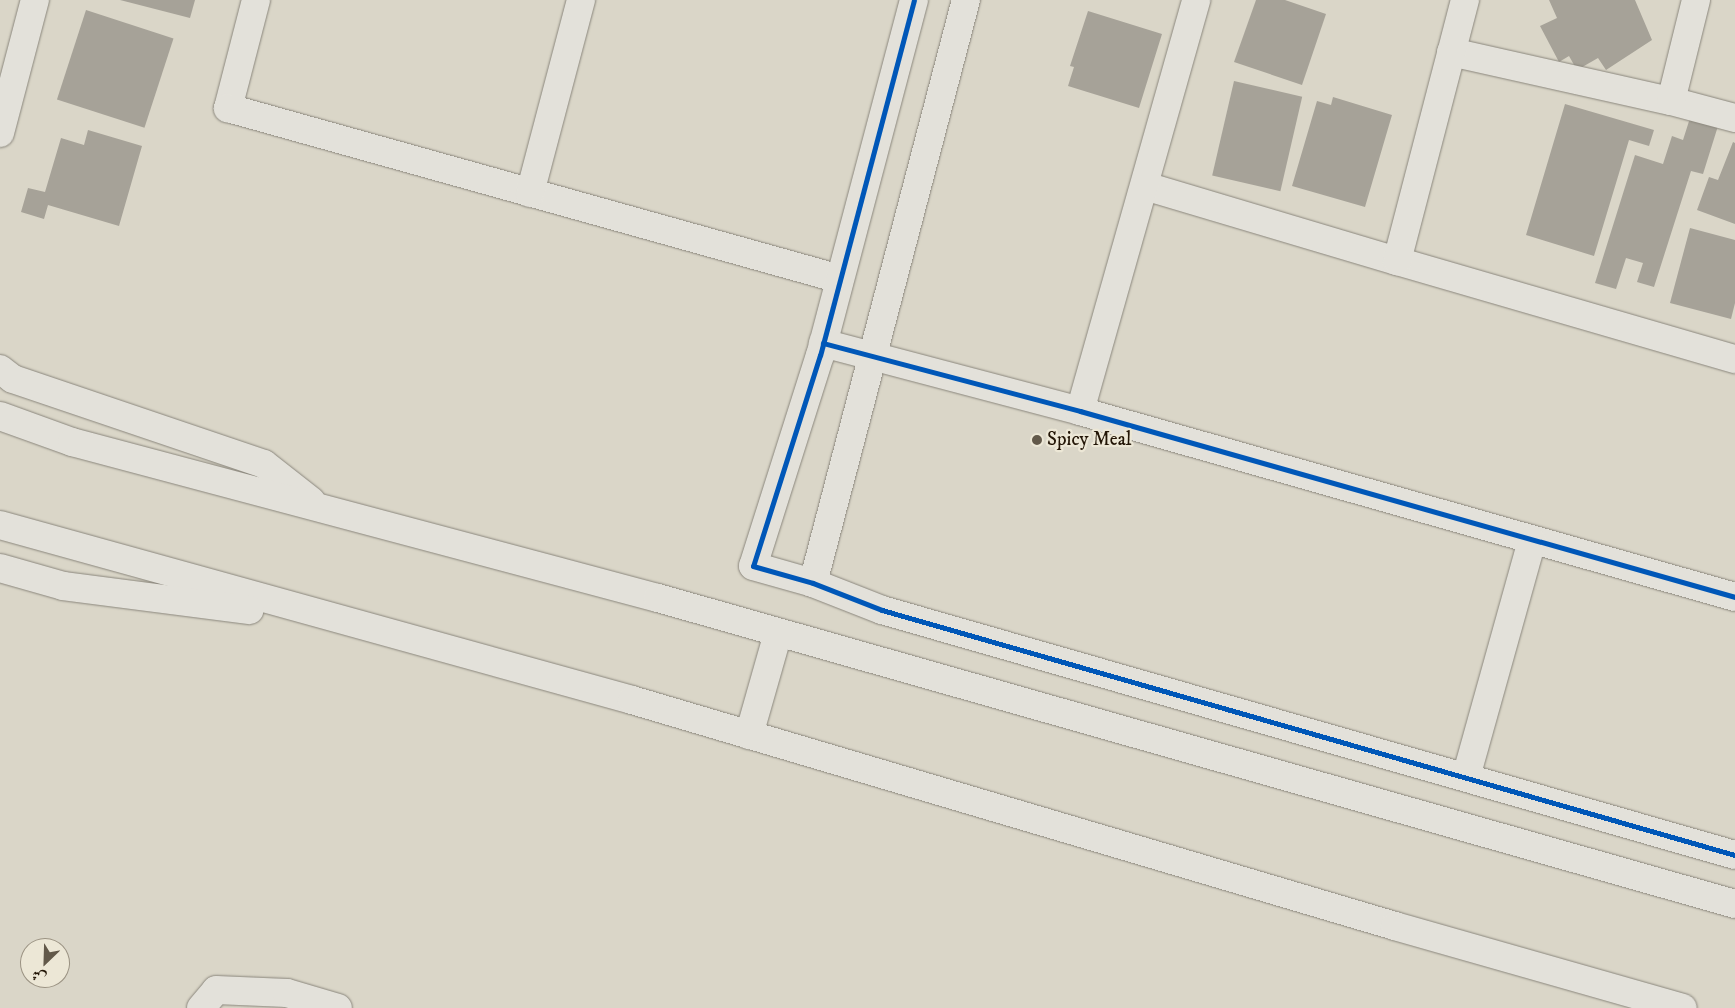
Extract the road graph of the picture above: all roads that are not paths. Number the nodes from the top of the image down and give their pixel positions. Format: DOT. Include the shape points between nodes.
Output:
graph roads {
  1 [pos="35,0"];
  2 [pos="256,0"];
  3 [pos="581,0"];
  4 [pos="914,0"];
  5 [pos="966,0"];
  6 [pos="1196,0"];
  7 [pos="1465,0"];
  8 [pos="1696,0"];
  9 [pos="1451,52"];
  10 [pos="1671,101"];
  11 [pos="1735,118"];
  12 [pos="0,133"];
  13 [pos="1145,186"];
  14 [pos="530,193"];
  15 [pos="1397,262"];
  16 [pos="840,279"];
  17 [pos="823,343"];
  18 [pos="871,357"];
  19 [pos="1735,358"];
  20 [pos="0,369"];
  21 [pos="1080,411"];
  22 [pos="0,416"];
  23 [pos="320,508"];
  24 [pos="0,525"];
  25 [pos="1532,541"];
  26 [pos="0,568"];
  27 [pos="813,583"];
  28 [pos="1735,597"];
  29 [pos="351,623"];
  30 [pos="778,633"];
  31 [pos="749,735"];
  32 [pos="1466,777"];
  33 [pos="1735,855"];
  34 [pos="1735,904"];
  35 [pos="201,1008"];
  36 [pos="338,1008"];
  37 [pos="1683,1008"];
  1 -- 12 [label="street"];
  2 -- 14 [label="street" via="228,108"];
  3 -- 14 [label="street"];
  4 -- 16 [label="street"];
  5 -- 18 [label="street"];
  6 -- 13 [label="street"];
  7 -- 9 [label="street"];
  8 -- 10 [label="street"];
  9 -- 10 [label="street"];
  9 -- 15 [label="street"];
  10 -- 11 [label="street"];
  13 -- 15 [label="street"];
  13 -- 21 [label="street"];
  14 -- 16 [label="street"];
  15 -- 19 [label="street"];
  16 -- 17 [label="street"];
  17 -- 18 [label="street"];
  17 -- 27 [label="street" via="753,566"];
  18 -- 21 [label="street"];
  18 -- 27 [label="street"];
  20 -- 23 [label="street" via="13,379 264,464"];
  21 -- 25 [label="street"];
  22 -- 23 [label="street" via="72,442"];
  23 -- 30 [label="street"];
  24 -- 29 [label="street"];
  25 -- 28 [label="street"];
  25 -- 32 [label="street"];
  26 -- 29 [label="street" via="63,586"];
  27 -- 32 [label="street" via="882,610"];
  29 -- 31 [label="street"];
  30 -- 31 [label="street"];
  30 -- 34 [label="street"];
  31 -- 37 [label="street"];
  32 -- 33 [label="street"];
  35 -- 36 [label="street" via="216,990 287,993"];
}
